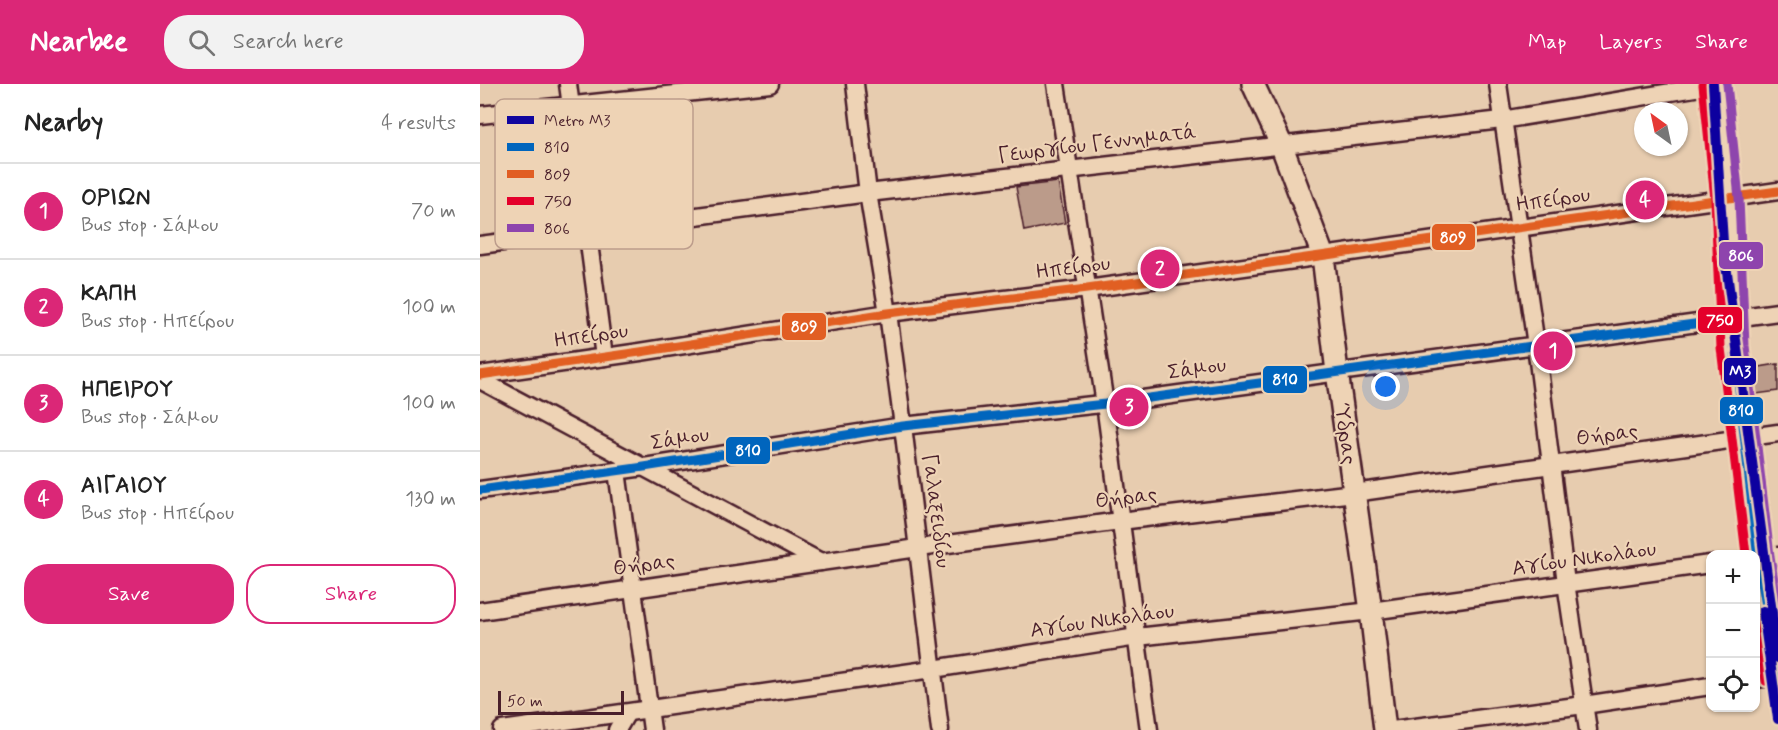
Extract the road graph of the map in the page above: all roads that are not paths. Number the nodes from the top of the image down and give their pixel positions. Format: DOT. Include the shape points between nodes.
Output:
graph roads {
  1 [pos="568,84"];
  2 [pos="770,84"];
  3 [pos="855,84"];
  4 [pos="1056,84"];
  5 [pos="1253,84"];
  6 [pos="1498,84"];
  7 [pos="1717,84"];
  8 [pos="569,99"];
  9 [pos="634,99"];
  10 [pos="495,114"];
  11 [pos="480,115"];
  12 [pos="1502,120"];
  13 [pos="1281,144"];
  14 [pos="1069,170"];
  15 [pos="1778,191"];
  16 [pos="868,193"];
  17 [pos="1727,198"];
  18 [pos="693,216"];
  19 [pos="1518,228"];
  20 [pos="495,243"];
  21 [pos="480,245"];
  22 [pos="589,249"];
  23 [pos="1323,256"];
  24 [pos="1087,289"];
  25 [pos="1778,312"];
  26 [pos="888,313"];
  27 [pos="1731,319"];
  28 [pos="1536,345"];
  29 [pos="604,357"];
  30 [pos="1337,372"];
  31 [pos="480,375"];
  32 [pos="480,380"];
  33 [pos="1105,404"];
  34 [pos="903,426"];
  35 [pos="1778,433"];
  36 [pos="1743,438"];
  37 [pos="1551,466"];
  38 [pos="644,468"];
  39 [pos="617,471"];
  40 [pos="480,490"];
  41 [pos="1354,493"];
  42 [pos="1120,521"];
  43 [pos="918,548"];
  44 [pos="1764,557"];
  45 [pos="821,562"];
  46 [pos="1706,565"];
  47 [pos="1566,583"];
  48 [pos="634,590"];
  49 [pos="480,611"];
  50 [pos="1371,611"];
  51 [pos="1137,638"];
  52 [pos="933,669"];
  53 [pos="1778,677"];
  54 [pos="1760,679"];
  55 [pos="1706,687"];
  56 [pos="1584,705"];
  57 [pos="649,710"];
  58 [pos="627,713"];
  59 [pos="502,730"];
  60 [pos="617,730"];
  61 [pos="652,730"];
  62 [pos="940,730"];
  63 [pos="1149,730"];
  64 [pos="1384,730"];
  65 [pos="1392,730"];
  66 [pos="1588,730"];
  1 -- 8 [label="street"];
  2 -- 9 [label="street"];
  3 -- 16 [label="street, Γαλαξειδίου"];
  4 -- 14 [label="street"];
  5 -- 13 [label="street, Ύδρας"];
  6 -- 12 [label="street"];
  7 -- 12 [label="street, Γεωργίου Γεννηματά"];
  7 -- 17 [label="street"];
  10 -- 11 [label="street"];
  12 -- 13 [label="street, Γεωργίου Γεννηματά"];
  12 -- 19 [label="street"];
  13 -- 14 [label="street, Γεωργίου Γεννηματά"];
  13 -- 23 [label="street, Ύδρας"];
  14 -- 16 [label="street, Γεωργίου Γεννηματά"];
  14 -- 24 [label="street"];
  15 -- 17 [label="street, Ηπείρου"];
  16 -- 18 [label="street, Γεωργίου Γεννηματά"];
  16 -- 26 [label="street, Γαλαξειδίου"];
  17 -- 19 [label="street, Ηπείρου"];
  17 -- 27 [label="street"];
  19 -- 23 [label="street, Ηπείρου"];
  19 -- 28 [label="street"];
  20 -- 21 [label="street, Γεωργίου Γεννηματά"];
  22 -- 29 [label="street"];
  23 -- 24 [label="street, Ηπείρου"];
  23 -- 30 [label="street, Ύδρας"];
  24 -- 26 [label="street, Ηπείρου"];
  24 -- 33 [label="street"];
  25 -- 27 [label="street, Σάμου"];
  26 -- 29 [label="street, Ηπείρου"];
  26 -- 34 [label="street, Γαλαξειδίου"];
  27 -- 28 [label="street, Σάμου"];
  27 -- 36 [label="street"];
  28 -- 30 [label="street, Σάμου"];
  28 -- 37 [label="street"];
  29 -- 31 [label="street, Ηπείρου"];
  30 -- 33 [label="street, Σάμου"];
  30 -- 41 [label="street, Ύδρας"];
  32 -- 38 [label="street"];
  33 -- 34 [label="street, Σάμου"];
  33 -- 42 [label="street"];
  34 -- 38 [label="street, Σάμου"];
  34 -- 43 [label="street, Γαλαξειδίου"];
  35 -- 36 [label="street, Θήρας"];
  36 -- 37 [label="street, Θήρας"];
  36 -- 44 [label="street"];
  37 -- 41 [label="street, Θήρας"];
  37 -- 47 [label="street"];
  38 -- 39 [label="street, Σάμου"];
  38 -- 45 [label="street"];
  39 -- 40 [label="street, Σάμου"];
  39 -- 48 [label="street"];
  41 -- 42 [label="street, Θήρας"];
  41 -- 50 [label="street, Ύδρας"];
  42 -- 43 [label="street, Θήρας"];
  42 -- 51 [label="street"];
  43 -- 45 [label="street, Θήρας"];
  43 -- 52 [label="street, Γαλαξειδίου"];
  44 -- 53 [label="street"];
  45 -- 48 [label="street, Θήρας"];
  46 -- 47 [label="street, Αγίου Νικολάου"];
  47 -- 50 [label="street, Αγίου Νικολάου"];
  47 -- 56 [label="street"];
  48 -- 49 [label="street, Θήρας"];
  48 -- 57 [label="street"];
  50 -- 51 [label="street, Αγίου Νικολάου"];
  50 -- 64 [label="street, Ύδρας"];
  51 -- 52 [label="street, Αγίου Νικολάου"];
  51 -- 63 [label="street"];
  52 -- 57 [label="street, Αγίου Νικολάου"];
  52 -- 62 [label="street, Γαλαξειδίου"];
  53 -- 54 [label="street"];
  55 -- 56 [label="street"];
  56 -- 65 [label="street"];
  56 -- 66 [label="street"];
  57 -- 58 [label="street, Αγίου Νικολάου"];
  57 -- 61 [label="street"];
  58 -- 59 [label="street, Αγίου Νικολάου"];
  58 -- 60 [label="street"];
}
